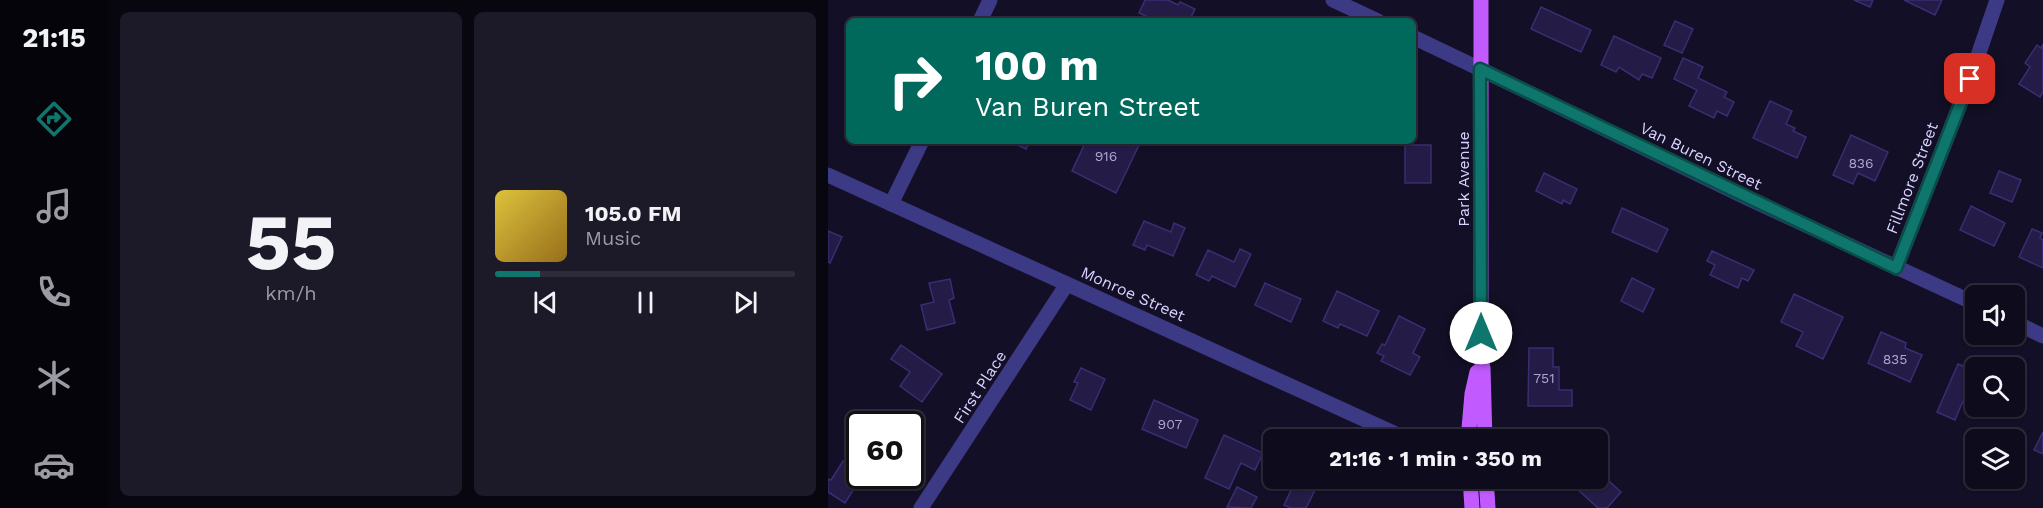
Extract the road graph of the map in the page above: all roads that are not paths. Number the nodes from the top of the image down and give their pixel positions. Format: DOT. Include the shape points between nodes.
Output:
graph roads {
  1 [pos="990,0"];
  2 [pos="1333,0"];
  3 [pos="1481,0"];
  4 [pos="1997,0"];
  5 [pos="981,18"];
  6 [pos="1372,18"];
  7 [pos="1416,38"];
  8 [pos="1480,69"];
  9 [pos="921,144"];
  10 [pos="828,175"];
  11 [pos="891,204"];
  12 [pos="1896,268"];
  13 [pos="1067,284"];
  14 [pos="1965,299"];
  15 [pos="2025,327"];
  16 [pos="2043,336"];
  17 [pos="1481,357"];
  18 [pos="1385,429"];
  19 [pos="1469,429"];
  20 [pos="1485,429"];
  21 [pos="1471,489"];
  22 [pos="1487,489"];
  23 [pos="921,508"];
  24 [pos="1472,508"];
  25 [pos="1488,508"];
  1 -- 5 [label="street"];
  2 -- 6 [label="street"];
  3 -- 8 [label="main road, Park Avenue"];
  4 -- 12 [label="street, Fillmore Street"];
  7 -- 8 [label="street, Van Buren Street"];
  8 -- 12 [label="street, Van Buren Street"];
  8 -- 17 [label="main road, Park Avenue"];
  9 -- 11 [label="street"];
  10 -- 11 [label="street, Monroe Street"];
  11 -- 13 [label="street, Monroe Street"];
  12 -- 14 [label="street, Van Buren Street"];
  13 -- 18 [label="street, Monroe Street"];
  13 -- 23 [label="street, First Place"];
  15 -- 16 [label="street"];
  17 -- 19 [label="main road, Park Avenue"];
  17 -- 20 [label="main road, Park Avenue"];
  21 -- 24 [label="main road"];
  22 -- 25 [label="main road"];
}
